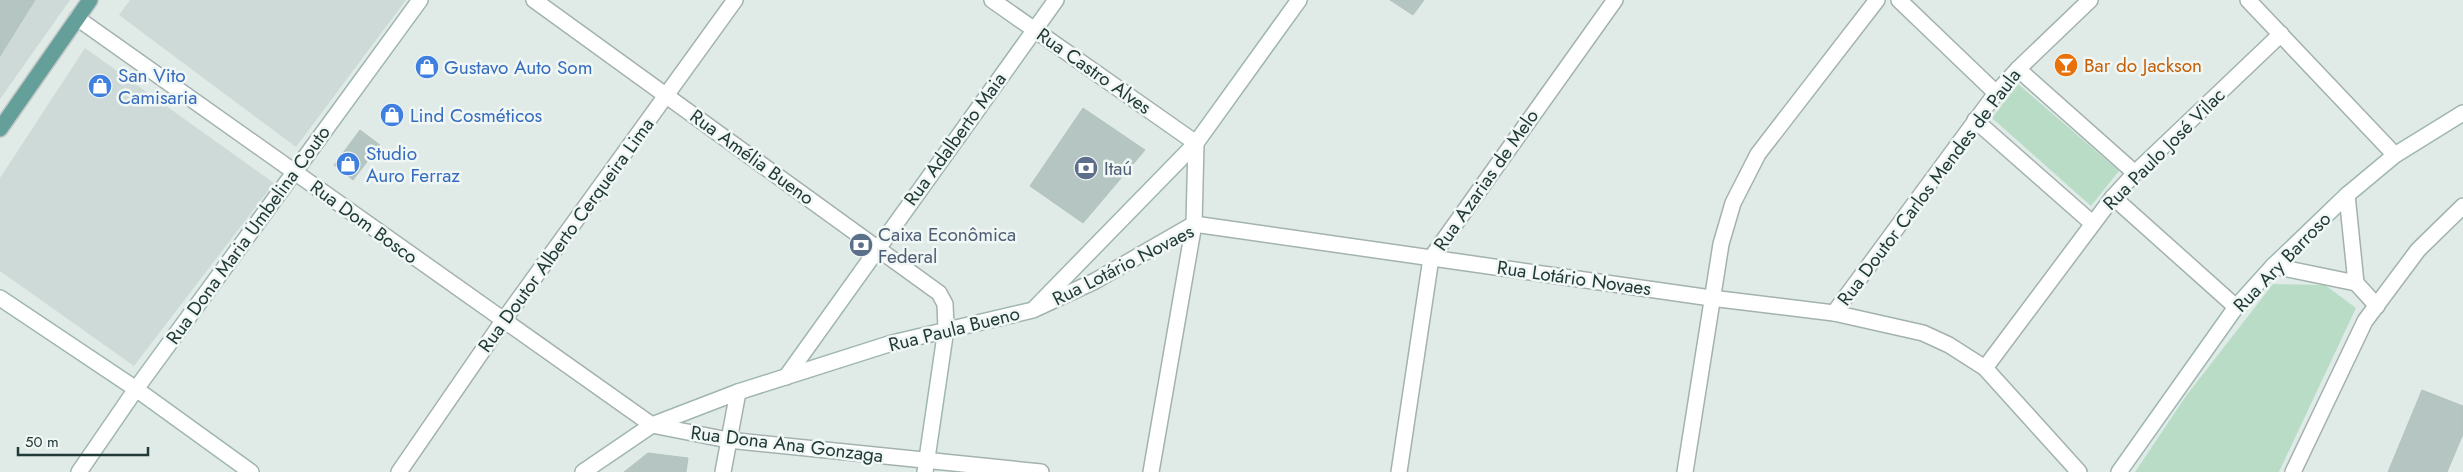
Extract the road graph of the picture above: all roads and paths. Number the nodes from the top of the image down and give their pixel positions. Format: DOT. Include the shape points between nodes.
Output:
graph roads {
  1 [pos="90,0"];
  2 [pos="420,0"];
  3 [pos="534,0"];
  4 [pos="735,0"];
  5 [pos="992,0"];
  6 [pos="1056,0"];
  7 [pos="1299,0"];
  8 [pos="1615,0"];
  9 [pos="1877,0"];
  10 [pos="1899,0"];
  11 [pos="2090,0"];
  12 [pos="2248,0"];
  13 [pos="77,18"];
  14 [pos="1035,30"];
  15 [pos="2281,34"];
  16 [pos="2018,68"];
  17 [pos="1996,93"];
  18 [pos="667,96"];
  19 [pos="2463,112"];
  20 [pos="1975,120"];
  21 [pos="0,129"];
  22 [pos="1196,142"];
  23 [pos="2395,155"];
  24 [pos="295,172"];
  25 [pos="2135,173"];
  26 [pos="2347,195"];
  27 [pos="2113,197"];
  28 [pos="2463,206"];
  29 [pos="2092,223"];
  30 [pos="1194,224"];
  31 [pos="877,247"];
  32 [pos="1431,258"];
  33 [pos="2273,266"];
  34 [pos="2356,283"];
  35 [pos="0,298"];
  36 [pos="1711,298"];
  37 [pos="2378,306"];
  38 [pos="2236,307"];
  39 [pos="1033,310"];
  40 [pos="1834,313"];
  41 [pos="504,321"];
  42 [pos="946,329"];
  43 [pos="1985,368"];
  44 [pos="786,377"];
  45 [pos="136,389"];
  46 [pos="738,392"];
  47 [pos="652,425"];
  48 [pos="728,440"];
  49 [pos="926,466"];
  50 [pos="79,472"];
  51 [pos="251,472"];
  52 [pos="399,472"];
  53 [pos="583,472"];
  54 [pos="723,472"];
  55 [pos="1041,472"];
  56 [pos="1151,472"];
  57 [pos="1398,472"];
  58 [pos="1684,472"];
  59 [pos="2079,472"];
  60 [pos="2119,472"];
  61 [pos="2293,472"];
  1 -- 13 [label="main road"];
  2 -- 24 [label="street, Rua Dona Maria Umbelina Couto"];
  3 -- 18 [label="street, Rua Amélia Bueno"];
  4 -- 18 [label="street, Rua Doutor Alberto Cerqueira Lima"];
  5 -- 14 [label="street, Rua Castro Alves"];
  6 -- 14 [label="street, Rua Adalberto Maia"];
  7 -- 22 [label="street, Rua Paula Bueno"];
  8 -- 32 [label="street, Rua Azarias de Melo"];
  9 -- 36 [label="street" via="1758,154 1733,202"];
  10 -- 17 [label="street"];
  11 -- 16 [label="street, Rua Doutor Carlos Mendes de Paula"];
  12 -- 15 [label="street"];
  13 -- 21 [label="main road"];
  13 -- 24 [label="street, Rua Dom Bosco"];
  14 -- 22 [label="street, Rua Castro Alves"];
  14 -- 31 [label="street, Rua Adalberto Maia"];
  15 -- 23 [label="street"];
  15 -- 25 [label="street, Rua Paulo José Vilac"];
  16 -- 17 [label="street, Rua Doutor Carlos Mendes de Paula"];
  16 -- 25 [label="street"];
  17 -- 20 [label="street, Rua Doutor Carlos Mendes de Paula"];
  18 -- 31 [label="street, Rua Amélia Bueno"];
  18 -- 41 [label="street, Rua Doutor Alberto Cerqueira Lima"];
  19 -- 23 [label="street, Rua Ary Barroso"];
  20 -- 29 [label="street"];
  20 -- 40 [label="street, Rua Doutor Carlos Mendes de Paula"];
  22 -- 30 [label="street"];
  22 -- 39 [label="street, Rua Paula Bueno"];
  23 -- 26 [label="street, Rua Ary Barroso"];
  24 -- 41 [label="street, Rua Dom Bosco"];
  24 -- 45 [label="street, Rua Dona Maria Umbelina Couto"];
  25 -- 27 [label="street, Rua Paulo José Vilac"];
  26 -- 33 [label="street, Rua Ary Barroso"];
  26 -- 34 [label="street"];
  27 -- 29 [label="street, Rua Paulo José Vilac"];
  27 -- 38 [label="street"];
  28 -- 37 [label="street" via="2418,250"];
  29 -- 43 [label="street, Rua Paulo José Vilac"];
  30 -- 32 [label="street, Rua Lotário Novaes"];
  30 -- 39 [label="street, Rua Lotário Novaes" via="1095,281"];
  30 -- 56 [label="street"];
  31 -- 42 [label="street, Rua Amélia Bueno" via="939,294 945,304"];
  31 -- 44 [label="street, Rua Adalberto Maia"];
  32 -- 36 [label="street, Rua Lotário Novaes"];
  32 -- 57 [label="street, Rua Azarias de Melo"];
  33 -- 34 [label="street"];
  33 -- 38 [label="street, Rua Ary Barroso"];
  34 -- 37 [label="street"];
  35 -- 45 [label="street"];
  36 -- 40 [label="street, Rua Lotário Novaes"];
  36 -- 58 [label="street"];
  37 -- 61 [label="street" via="2365,321"];
  38 -- 60 [label="street, Rua Ary Barroso"];
  39 -- 42 [label="street, Rua Paula Bueno"];
  40 -- 43 [label="street, Rua Lotário Novaes" via="1923,333"];
  41 -- 47 [label="street, Rua Dom Bosco"];
  41 -- 52 [label="street, Rua Doutor Alberto Cerqueira Lima"];
  42 -- 44 [label="street, Rua Paula Bueno"];
  42 -- 49 [label="street, Rua Amélia Bueno"];
  43 -- 59 [label="street, Rua Lotário Novaes"];
  44 -- 46 [label="street, Rua Paula Bueno"];
  45 -- 50 [label="street, Rua Dona Maria Umbelina Couto"];
  45 -- 51 [label="street"];
  46 -- 47 [label="street, Rua Paula Bueno"];
  46 -- 48 [label="street"];
  47 -- 48 [label="street, Rua Dona Ana Gonzaga"];
  47 -- 53 [label="street, Rua Paula Bueno"];
  48 -- 49 [label="street, Rua Dona Ana Gonzaga"];
  48 -- 54 [label="street"];
  49 -- 55 [label="street, Rua Dona Ana Gonzaga"];
}
